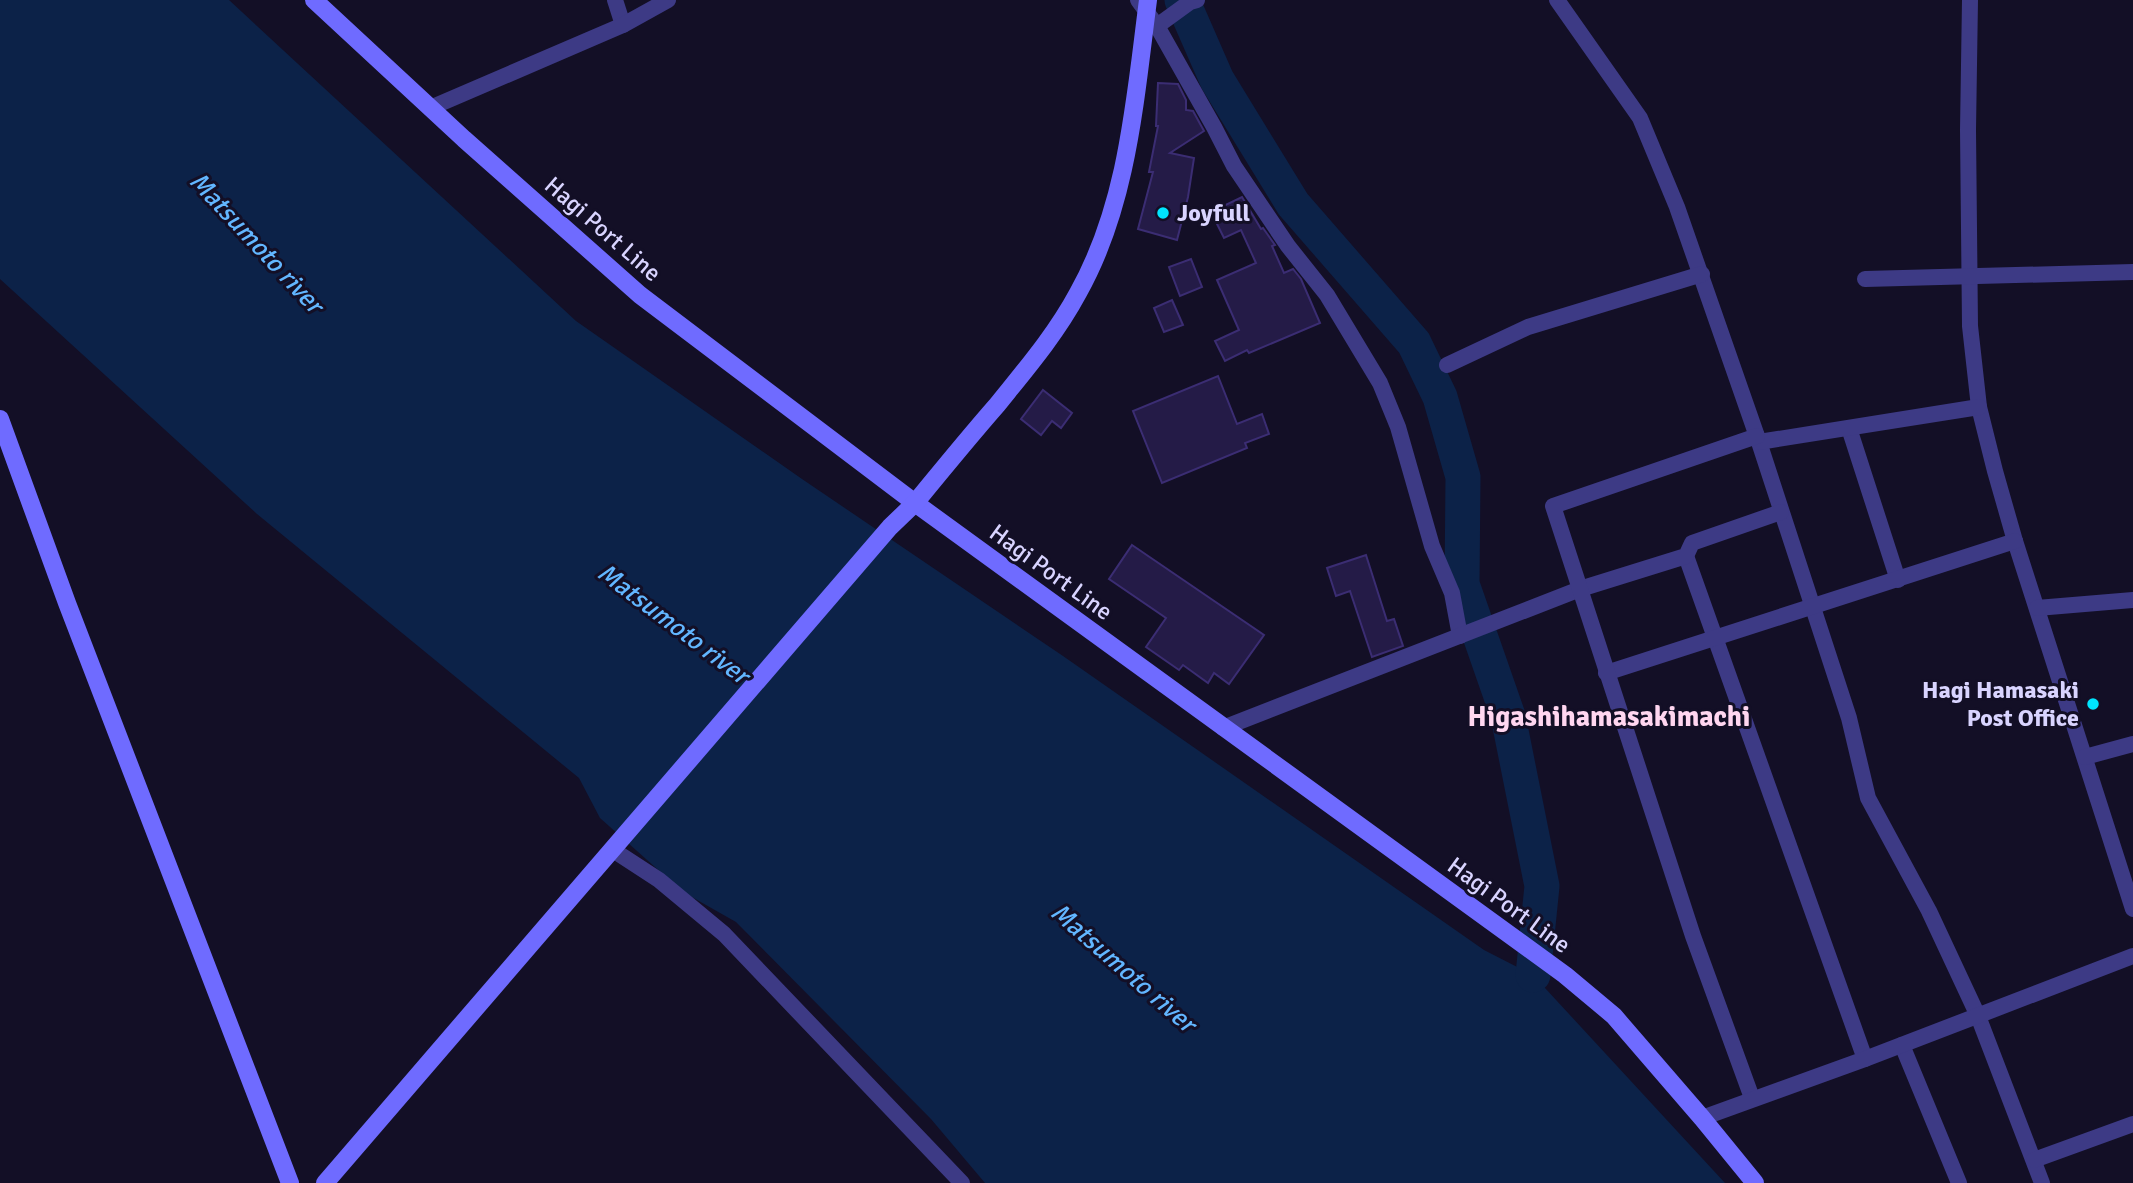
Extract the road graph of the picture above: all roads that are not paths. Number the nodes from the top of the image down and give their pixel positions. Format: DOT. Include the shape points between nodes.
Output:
graph roads {
  1 [pos="314,0"];
  2 [pos="615,0"];
  3 [pos="668,0"];
  4 [pos="1197,0"];
  5 [pos="1557,0"];
  6 [pos="1970,0"];
  7 [pos="1147,9"];
  8 [pos="623,24"];
  9 [pos="430,108"];
  10 [pos="2133,272"];
  11 [pos="1702,274"];
  12 [pos="1969,275"];
  13 [pos="1865,279"];
  14 [pos="1447,365"];
  15 [pos="1979,407"];
  16 [pos="0,419"];
  17 [pos="1849,428"];
  18 [pos="1758,439"];
  19 [pos="915,503"];
  20 [pos="1781,512"];
  21 [pos="2015,541"];
  22 [pos="1686,556"];
  23 [pos="1898,580"];
  24 [pos="1580,589"];
  25 [pos="2133,600"];
  26 [pos="1813,607"];
  27 [pos="2037,608"];
  28 [pos="1464,634"];
  29 [pos="1717,639"];
  30 [pos="1606,673"];
  31 [pos="1223,728"];
  32 [pos="2133,744"];
  33 [pos="2085,757"];
  34 [pos="617,846"];
  35 [pos="2133,909"];
  36 [pos="2133,956"];
  37 [pos="1978,1016"];
  38 [pos="1902,1045"];
  39 [pos="1866,1059"];
  40 [pos="1752,1098"];
  41 [pos="1702,1118"];
  42 [pos="2133,1124"];
  43 [pos="2034,1160"];
  44 [pos="290,1183"];
  45 [pos="325,1183"];
  46 [pos="962,1183"];
  47 [pos="1755,1183"];
  48 [pos="1959,1183"];
  49 [pos="2042,1183"];
  1 -- 9 [label="street, Hagi Port Line"];
  2 -- 8 [label="street"];
  3 -- 8 [label="street"];
  4 -- 7 [label="street"];
  5 -- 11 [label="street" via="1640,118"];
  6 -- 12 [label="street"];
  7 -- 19 [label="street" via="1130,142 1101,244 1079,292 1049,340"];
  7 -- 28 [label="street" via="1234,166 1326,295 1380,383"];
  8 -- 9 [label="street"];
  9 -- 19 [label="street, Hagi Port Line" via="639,296"];
  10 -- 12 [label="street"];
  11 -- 14 [label="street" via="1528,327"];
  11 -- 18 [label="street"];
  12 -- 13 [label="street"];
  12 -- 15 [label="street"];
  15 -- 17 [label="street"];
  15 -- 21 [label="street"];
  16 -- 44 [label="street"];
  17 -- 18 [label="street"];
  17 -- 23 [label="street"];
  18 -- 20 [label="street"];
  18 -- 24 [label="street" via="1553,506"];
  19 -- 31 [label="street, Hagi Port Line"];
  19 -- 34 [label="street"];
  20 -- 22 [label="street" via="1692,542"];
  20 -- 26 [label="street"];
  21 -- 23 [label="street"];
  21 -- 27 [label="street"];
  22 -- 24 [label="street"];
  22 -- 29 [label="street"];
  23 -- 26 [label="street"];
  24 -- 28 [label="street"];
  24 -- 30 [label="street"];
  25 -- 27 [label="street"];
  26 -- 29 [label="street"];
  26 -- 37 [label="street" via="1849,718 1868,798 1929,911"];
  27 -- 33 [label="street"];
  28 -- 31 [label="street"];
  29 -- 30 [label="street"];
  29 -- 39 [label="street"];
  30 -- 40 [label="street"];
  31 -- 41 [label="street, Hagi Port Line" via="1565,975 1614,1016"];
  32 -- 33 [label="street"];
  33 -- 35 [label="street"];
  34 -- 45 [label="street"];
  34 -- 46 [label="street" via="724,934"];
  36 -- 37 [label="street"];
  37 -- 38 [label="street"];
  37 -- 43 [label="street"];
  38 -- 39 [label="street"];
  38 -- 48 [label="street"];
  39 -- 40 [label="street"];
  40 -- 41 [label="street"];
  41 -- 47 [label="street, Hagi Port Line"];
  42 -- 43 [label="street"];
  43 -- 49 [label="street"];
}
